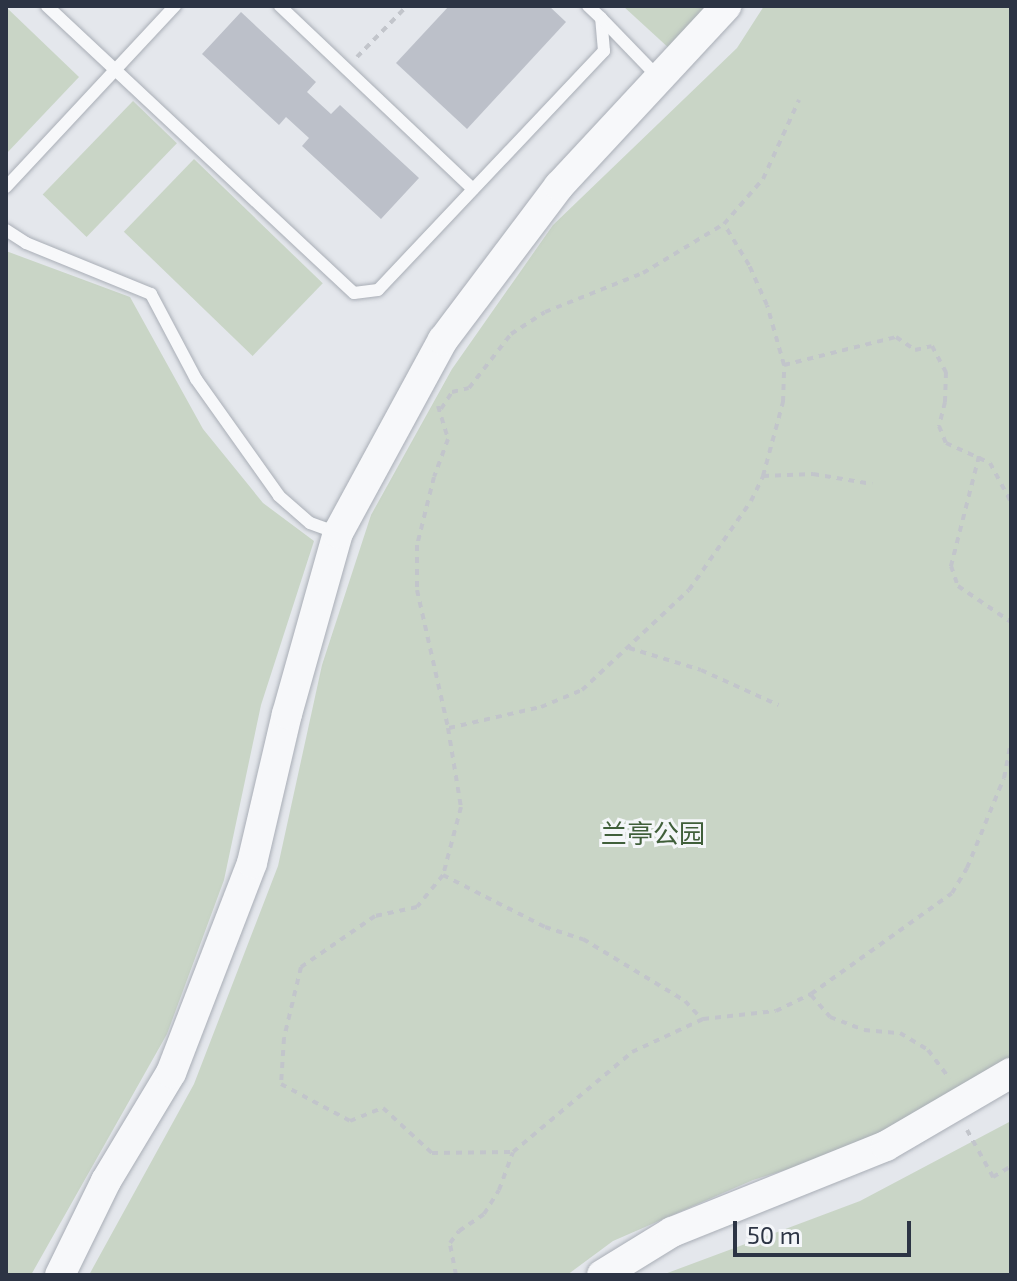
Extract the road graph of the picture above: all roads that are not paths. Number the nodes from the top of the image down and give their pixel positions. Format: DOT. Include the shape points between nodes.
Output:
graph roads {
  1 [pos="47,6"];
  2 [pos="175,6"];
  3 [pos="280,6"];
  4 [pos="588,6"];
  5 [pos="726,6"];
  6 [pos="601,18"];
  7 [pos="115,70"];
  8 [pos="659,78"];
  9 [pos="6,187"];
  10 [pos="473,189"];
  11 [pos="6,230"];
  12 [pos="338,533"];
  13 [pos="1011,1073"];
  14 [pos="60,1275"];
  15 [pos="602,1275"];
  1 -- 7 [label="lane"];
  2 -- 7 [label="lane"];
  3 -- 10 [label="lane"];
  4 -- 6 [label="lane"];
  5 -- 8 [label="street"];
  6 -- 8 [label="lane"];
  6 -- 10 [label="lane" via="604,51"];
  7 -- 9 [label="lane"];
  7 -- 10 [label="lane" via="354,293 378,290"];
  8 -- 12 [label="street" via="559,186 443,340"];
  11 -- 12 [label="lane" via="151,294 187,366 279,496 310,523"];
  12 -- 14 [label="street" via="252,863 171,1073 106,1181"];
  13 -- 15 [label="street" via="886,1146 672,1232"];
}
